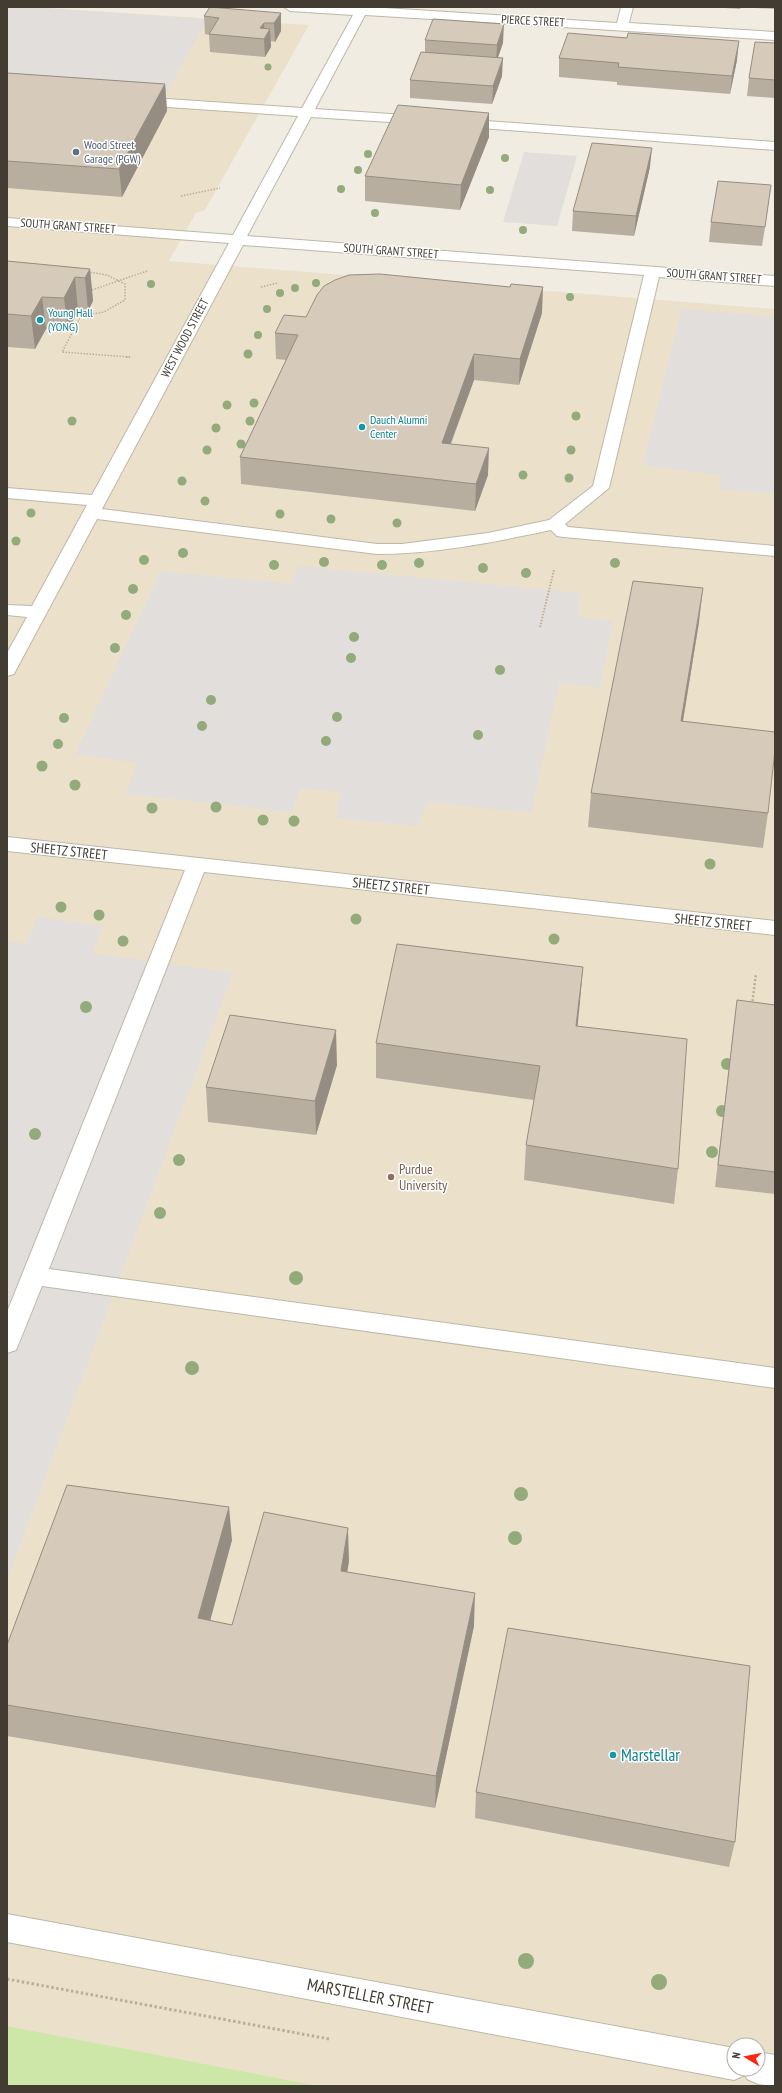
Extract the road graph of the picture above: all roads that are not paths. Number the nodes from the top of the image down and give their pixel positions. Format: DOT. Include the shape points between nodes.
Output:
graph roads {
  1 [pos="290,7"];
  2 [pos="627,7"];
  3 [pos="362,9"];
  4 [pos="622,26"];
  5 [pos="775,36"];
  6 [pos="125,100"];
  7 [pos="307,112"];
  8 [pos="775,146"];
  9 [pos="7,222"];
  10 [pos="239,239"];
  11 [pos="653,271"];
  12 [pos="775,280"];
  13 [pos="7,493"];
  14 [pos="94,507"];
  15 [pos="559,528"];
  16 [pos="775,552"];
  17 [pos="7,610"];
  18 [pos="38,612"];
  19 [pos="7,670"];
  20 [pos="7,844"];
  21 [pos="198,865"];
  22 [pos="775,928"];
  23 [pos="34,1276"];
  24 [pos="7,1343"];
  25 [pos="775,1378"];
  26 [pos="7,1928"];
  27 [pos="726,2063"];
  1 -- 3 [label="street, PIERCE STREET"];
  2 -- 4 [label="street"];
  3 -- 4 [label="street, PIERCE STREET"];
  3 -- 7 [label="street, WEST WOOD STREET"];
  4 -- 5 [label="street, PIERCE STREET"];
  6 -- 7 [label="street"];
  7 -- 8 [label="street"];
  7 -- 10 [label="street, WEST WOOD STREET"];
  9 -- 10 [label="street, SOUTH GRANT STREET"];
  10 -- 11 [label="street, SOUTH GRANT STREET"];
  10 -- 14 [label="street, WEST WOOD STREET"];
  11 -- 12 [label="street, SOUTH GRANT STREET"];
  11 -- 15 [label="street" via="601,488"];
  13 -- 14 [label="street"];
  14 -- 15 [label="street" via="377,549 402,549"];
  14 -- 18 [label="street, WEST WOOD STREET"];
  15 -- 16 [label="street"];
  17 -- 18 [label="street"];
  18 -- 19 [label="street, WEST WOOD STREET"];
  20 -- 21 [label="street, SHEETZ STREET"];
  21 -- 22 [label="street, SHEETZ STREET"];
  21 -- 23 [label="street"];
  23 -- 24 [label="street"];
  23 -- 25 [label="street"];
  26 -- 27 [label="street, MARSTELLER STREET"];
}
